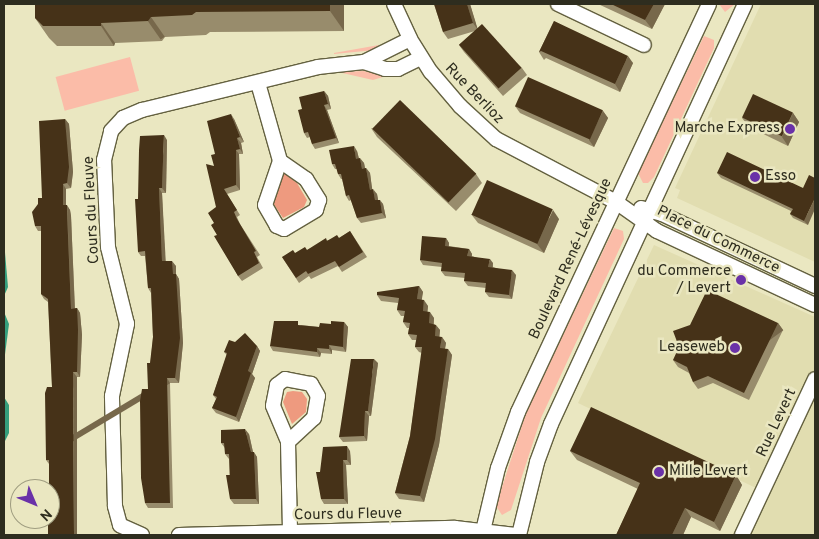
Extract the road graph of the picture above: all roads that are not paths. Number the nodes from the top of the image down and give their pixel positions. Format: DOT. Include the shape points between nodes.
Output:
graph roads {
  1 [pos="394,4"];
  2 [pos="558,4"];
  3 [pos="709,4"];
  4 [pos="744,4"];
  5 [pos="410,39"];
  6 [pos="644,44"];
  7 [pos="421,58"];
  8 [pos="364,62"];
  9 [pos="258,83"];
  10 [pos="280,161"];
  11 [pos="616,202"];
  12 [pos="647,216"];
  13 [pos="815,286"];
  14 [pos="815,305"];
  15 [pos="815,380"];
  16 [pos="288,442"];
  17 [pos="290,532"];
  18 [pos="482,533"];
  19 [pos="142,535"];
  20 [pos="179,535"];
  21 [pos="518,535"];
  22 [pos="742,535"];
  1 -- 5 [label="street, Rue Berlioz"];
  2 -- 6 [label="street"];
  3 -- 11 [label="street, Boulevard René-Lévesque"];
  4 -- 12 [label="street"];
  5 -- 7 [label="street, Rue Berlioz"];
  5 -- 8 [label="street, Cours du Fleuve"];
  7 -- 8 [label="street, Cours du Fleuve" via="402,68 392,69"];
  7 -- 11 [label="street, Rue Berlioz" via="460,106 496,139"];
  8 -- 9 [label="street, Cours du Fleuve" via="333,63"];
  9 -- 10 [label="street"];
  9 -- 19 [label="street, Cours du Fleuve" via="128,115 115,126 105,146 108,256 127,324 112,396 115,506 120,524"];
  10 -- 10 [label="street" via="265,205 277,226 284,229 316,210 319,202 306,179"];
  11 -- 12 [label="street, Place du Commerce"];
  11 -- 18 [label="street, Boulevard René-Lévesque" via="512,427"];
  12 -- 13 [label="street, Place du Commerce"];
  12 -- 14 [label="street, Place du Commerce"];
  12 -- 21 [label="street" via="551,424 537,462"];
  15 -- 22 [label="street, Rue Levert"];
  16 -- 17 [label="street"];
  17 -- 18 [label="street, Cours du Fleuve"];
  17 -- 20 [label="street, Cours du Fleuve"];
  18 -- 21 [label="street, Cours du Fleuve"];
}
